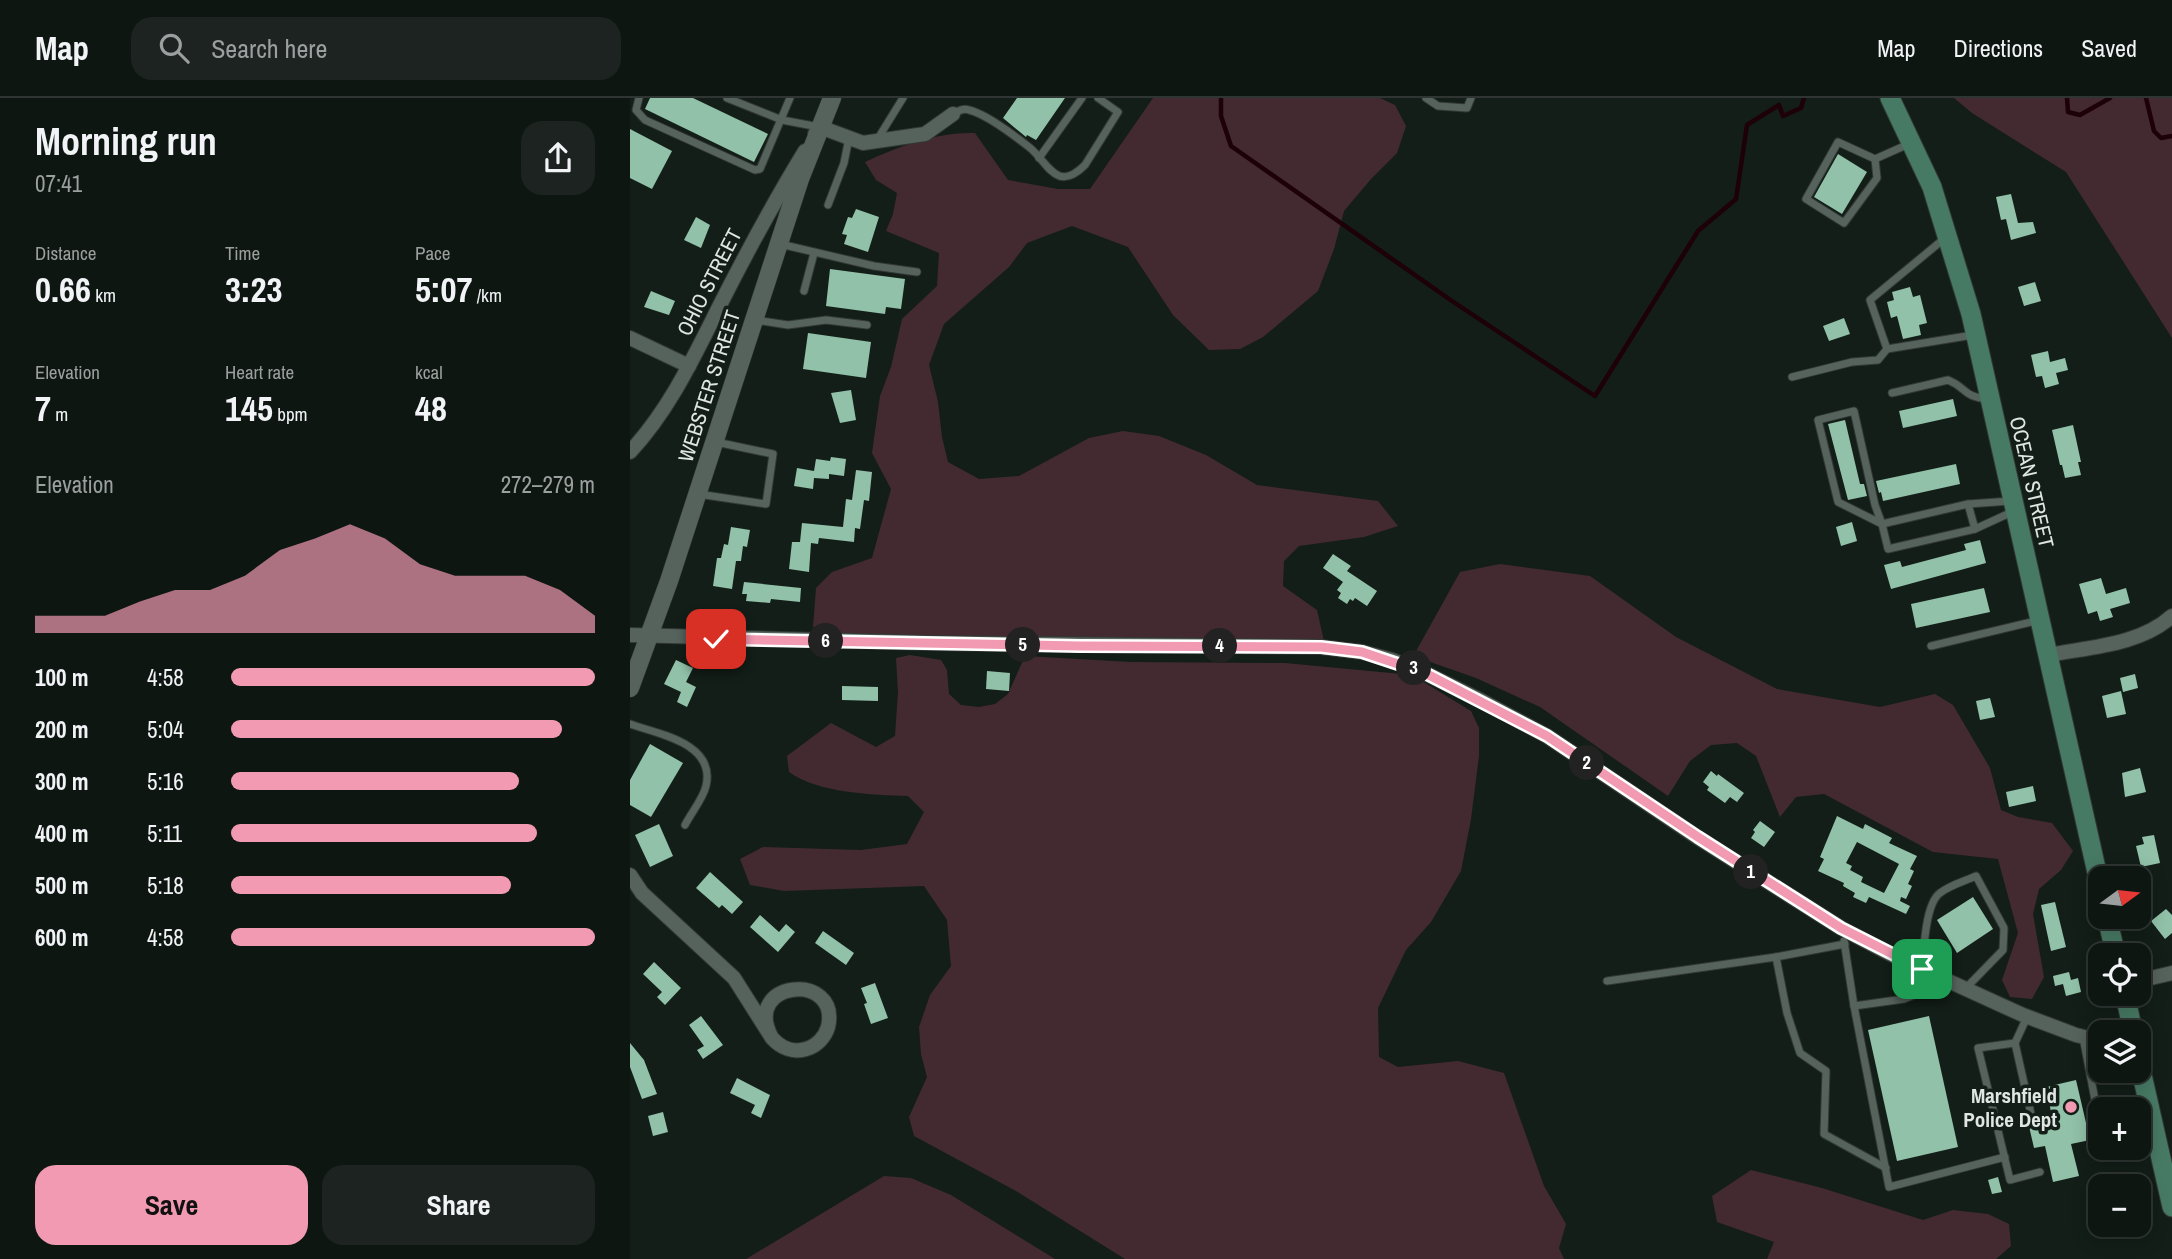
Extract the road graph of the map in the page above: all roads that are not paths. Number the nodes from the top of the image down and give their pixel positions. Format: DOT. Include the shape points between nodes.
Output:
graph roads {
  1 [pos="639,98"];
  2 [pos="727,98"];
  3 [pos="790,98"];
  4 [pos="832,98"];
  5 [pos="903,98"];
  6 [pos="1082,98"];
  7 [pos="1098,98"];
  8 [pos="1426,98"];
  9 [pos="1471,98"];
  10 [pos="1890,98"];
  11 [pos="953,114"];
  12 [pos="782,120"];
  13 [pos="820,127"];
  14 [pos="849,138"];
  15 [pos="876,141"];
  16 [pos="1912,142"];
  17 [pos="1039,158"];
  18 [pos="1875,159"];
  19 [pos="828,205"];
  20 [pos="1948,235"];
  21 [pos="779,244"];
  22 [pos="814,253"];
  23 [pos="917,272"];
  24 [pos="804,291"];
  25 [pos="755,320"];
  26 [pos="867,325"];
  27 [pos="1976,335"];
  28 [pos="630,338"];
  29 [pos="1887,349"];
  30 [pos="689,366"];
  31 [pos="1792,377"];
  32 [pos="1892,393"];
  33 [pos="1990,399"];
  34 [pos="714,441"];
  35 [pos="630,452"];
  36 [pos="698,494"];
  37 [pos="1968,504"];
  38 [pos="2015,506"];
  39 [pos="1882,524"];
  40 [pos="1975,529"];
  41 [pos="2172,616"];
  42 [pos="2041,619"];
  43 [pos="630,635"];
  44 [pos="650,637"];
  45 [pos="1931,646"];
  46 [pos="2049,655"];
  47 [pos="630,688"];
  48 [pos="630,724"];
  49 [pos="685,825"];
  50 [pos="2096,866"];
  51 [pos="630,874"];
  52 [pos="1844,937"];
  53 [pos="1776,957"];
  54 [pos="1922,969"];
  55 [pos="2172,973"];
  56 [pos="2151,978"];
  57 [pos="1607,981"];
  58 [pos="1949,981"];
  59 [pos="1966,989"];
  60 [pos="1854,1006"];
  61 [pos="2027,1016"];
  62 [pos="2083,1037"];
  63 [pos="772,1038"];
  64 [pos="2088,1038"];
  65 [pos="2015,1043"];
  66 [pos="2094,1097"];
  67 [pos="2031,1114"];
  68 [pos="2151,1147"];
  69 [pos="2005,1157"];
  70 [pos="1886,1168"];
  71 [pos="2040,1172"];
  72 [pos="2172,1207"];
  1 -- 12 [label="lane" via="636,110 645,120 755,170 760,169"];
  2 -- 12 [label="lane"];
  3 -- 12 [label="lane"];
  4 -- 13 [label="street, WEBSTER STREET"];
  5 -- 15 [label="lane"];
  6 -- 17 [label="lane"];
  7 -- 17 [label="lane" via="1118,112 1085,165 1074,174 1059,175"];
  8 -- 9 [label="lane" via="1438,106 1467,108"];
  10 -- 16 [label="main road, OCEAN STREET"];
  11 -- 15 [label="street" via="925,134"];
  11 -- 17 [label="lane" via="969,110 988,119"];
  12 -- 13 [label="lane"];
  13 -- 14 [label="street"];
  13 -- 21 [label="street, WEBSTER STREET"];
  13 -- 30 [label="street, OHIO STREET" via="757,233"];
  14 -- 15 [label="street"];
  14 -- 19 [label="lane"];
  16 -- 18 [label="lane"];
  16 -- 20 [label="main road, OCEAN STREET"];
  18 -- 18 [label="lane" via="1877,178 1844,223 1806,199 1838,142"];
  20 -- 27 [label="main road, OCEAN STREET"];
  20 -- 29 [label="lane" via="1870,300"];
  21 -- 22 [label="lane"];
  21 -- 25 [label="street, WEBSTER STREET"];
  22 -- 23 [label="lane"];
  22 -- 24 [label="lane"];
  25 -- 26 [label="lane" via="788,325 826,320"];
  25 -- 34 [label="street, WEBSTER STREET"];
  27 -- 29 [label="lane"];
  27 -- 33 [label="main road, OCEAN STREET"];
  28 -- 30 [label="street"];
  29 -- 31 [label="lane" via="1878,360"];
  30 -- 35 [label="street, OHIO STREET"];
  32 -- 33 [label="lane" via="1948,380 1973,397"];
  33 -- 38 [label="main road, OCEAN STREET"];
  34 -- 36 [label="street, WEBSTER STREET"];
  34 -- 36 [label="lane" via="773,453 766,504"];
  36 -- 44 [label="street, WEBSTER STREET"];
  37 -- 38 [label="lane"];
  37 -- 39 [label="lane"];
  37 -- 40 [label="lane"];
  38 -- 40 [label="lane"];
  38 -- 42 [label="main road, OCEAN STREET"];
  39 -- 39 [label="lane" via="1854,411 1818,420 1838,502"];
  39 -- 40 [label="lane" via="1888,549"];
  41 -- 46 [label="street" via="2138,637"];
  42 -- 45 [label="lane"];
  42 -- 46 [label="main road, OCEAN STREET"];
  43 -- 44 [label="street"];
  44 -- 47 [label="street, WEBSTER STREET"];
  44 -- 52 [label="street" via="1321,647 1362,652 1425,673 1547,736"];
  46 -- 50 [label="main road, OCEAN STREET"];
  48 -- 49 [label="lane" via="686,744 699,754 706,787"];
  51 -- 63 [label="street" via="642,893 734,978"];
  52 -- 53 [label="lane"];
  52 -- 54 [label="street"];
  52 -- 60 [label="lane"];
  53 -- 57 [label="lane"];
  53 -- 70 [label="lane" via="1800,1053 1826,1071 1824,1134"];
  54 -- 58 [label="street"];
  54 -- 59 [label="lane" via="1934,901 1939,893 1976,876 2004,928 2003,950"];
  55 -- 56 [label="street"];
  58 -- 59 [label="street"];
  58 -- 60 [label="lane" via="1904,999"];
  59 -- 61 [label="street"];
  60 -- 70 [label="lane"];
  61 -- 62 [label="street"];
  61 -- 65 [label="lane"];
  62 -- 64 [label="street"];
  62 -- 66 [label="lane"];
  63 -- 63 [label="street" via="794,1051 817,1044 827,1030 826,1006 815,994 800,988 784,991 768,1008 766,1023"];
  65 -- 67 [label="lane"];
  65 -- 69 [label="lane" via="1978,1048"];
  68 -- 72 [label="main road"];
  69 -- 70 [label="lane" via="1889,1187"];
  69 -- 71 [label="lane" via="2010,1180"];
}
